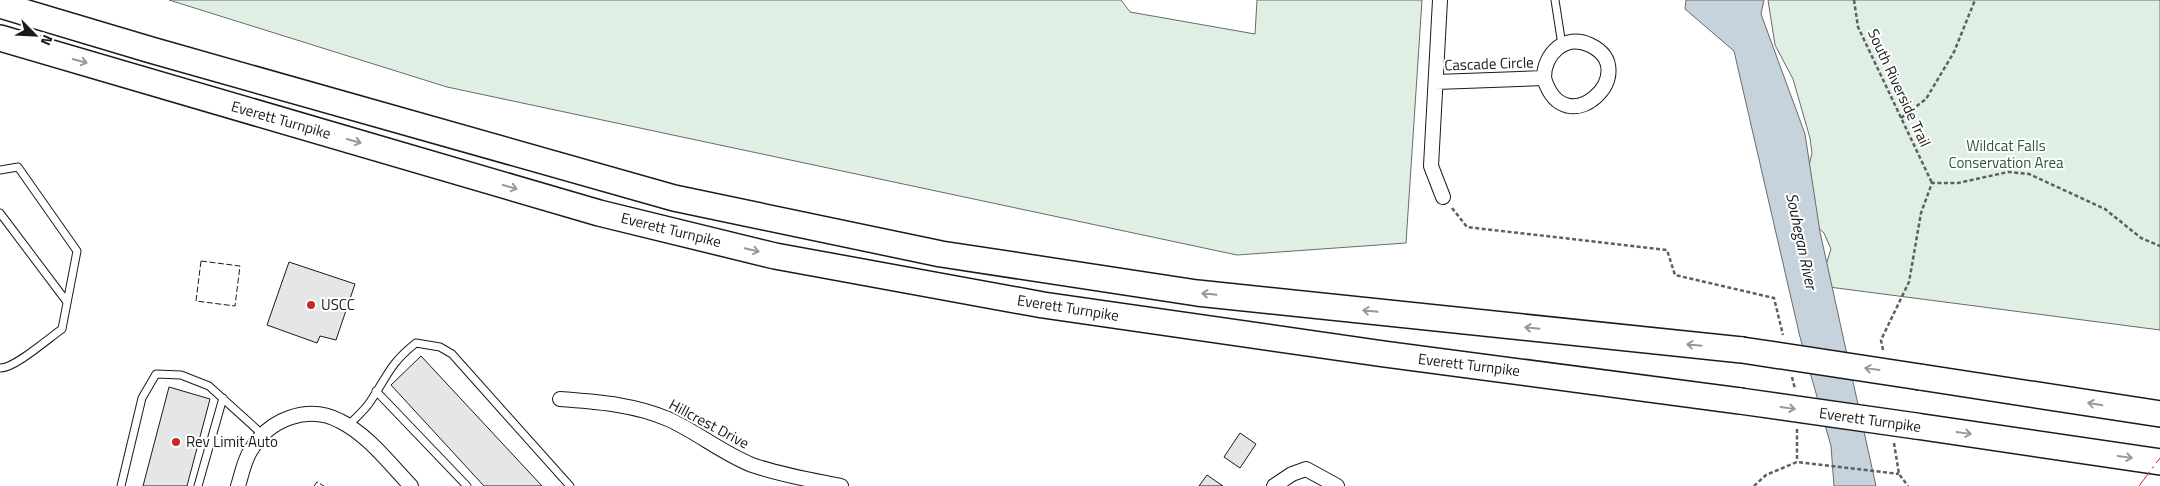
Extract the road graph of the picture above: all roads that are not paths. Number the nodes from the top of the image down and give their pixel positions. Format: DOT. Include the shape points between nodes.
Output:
graph roads {
  1 [pos="1440,0"];
  2 [pos="1555,0"];
  3 [pos="0,5"];
  4 [pos="0,38"];
  5 [pos="1562,45"];
  6 [pos="1544,78"];
  7 [pos="1436,82"];
  8 [pos="0,170"];
  9 [pos="1443,197"];
  10 [pos="0,213"];
  11 [pos="67,302"];
  12 [pos="0,368"];
  13 [pos="376,391"];
  14 [pos="223,398"];
  15 [pos="560,399"];
  16 [pos="2160,414"];
  17 [pos="348,426"];
  18 [pos="262,434"];
  19 [pos="2160,462"];
  20 [pos="121,486"];
  21 [pos="198,486"];
  22 [pos="238,486"];
  23 [pos="411,486"];
  24 [pos="467,486"];
  25 [pos="570,486"];
  26 [pos="841,486"];
  27 [pos="1274,486"];
  28 [pos="1337,486"];
  1 -- 7 [label="street"];
  2 -- 5 [label="lane"];
  16 -- 3 [label="highway, Everett Turnpike, one-way, bridge" via="1742,350 1197,293 941,254 674,198 169,56"];
  4 -- 19 [label="highway, Everett Turnpike, one-way, bridge" via="599,213 784,258 1043,305"];
  5 -- 6 [label="street, Cascade Circle" via="1547,58"];
  5 -- 6 [label="street, Cascade Circle" via="1581,42 1599,51 1607,69 1603,90 1585,104 1569,105 1554,98"];
  6 -- 7 [label="street, Cascade Circle"];
  7 -- 9 [label="street" via="1431,166"];
  8 -- 11 [label="lane" via="18,167 77,251"];
  10 -- 11 [label="lane"];
  11 -- 12 [label="lane" via="62,329 18,361"];
  13 -- 17 [label="lane"];
  13 -- 24 [label="lane"];
  13 -- 25 [label="lane" via="386,372 416,343 440,347 452,354"];
  14 -- 18 [label="lane"];
  14 -- 20 [label="lane" via="209,386 181,375 156,374 142,398"];
  14 -- 21 [label="lane"];
  15 -- 26 [label="street, Hillcrest Drive" via="637,408 670,420 752,464"];
  17 -- 18 [label="street" via="324,414 306,413 288,417"];
  17 -- 23 [label="street" via="373,446"];
  18 -- 22 [label="street" via="250,451"];
  27 -- 28 [label="street" via="1306,469"];
}
